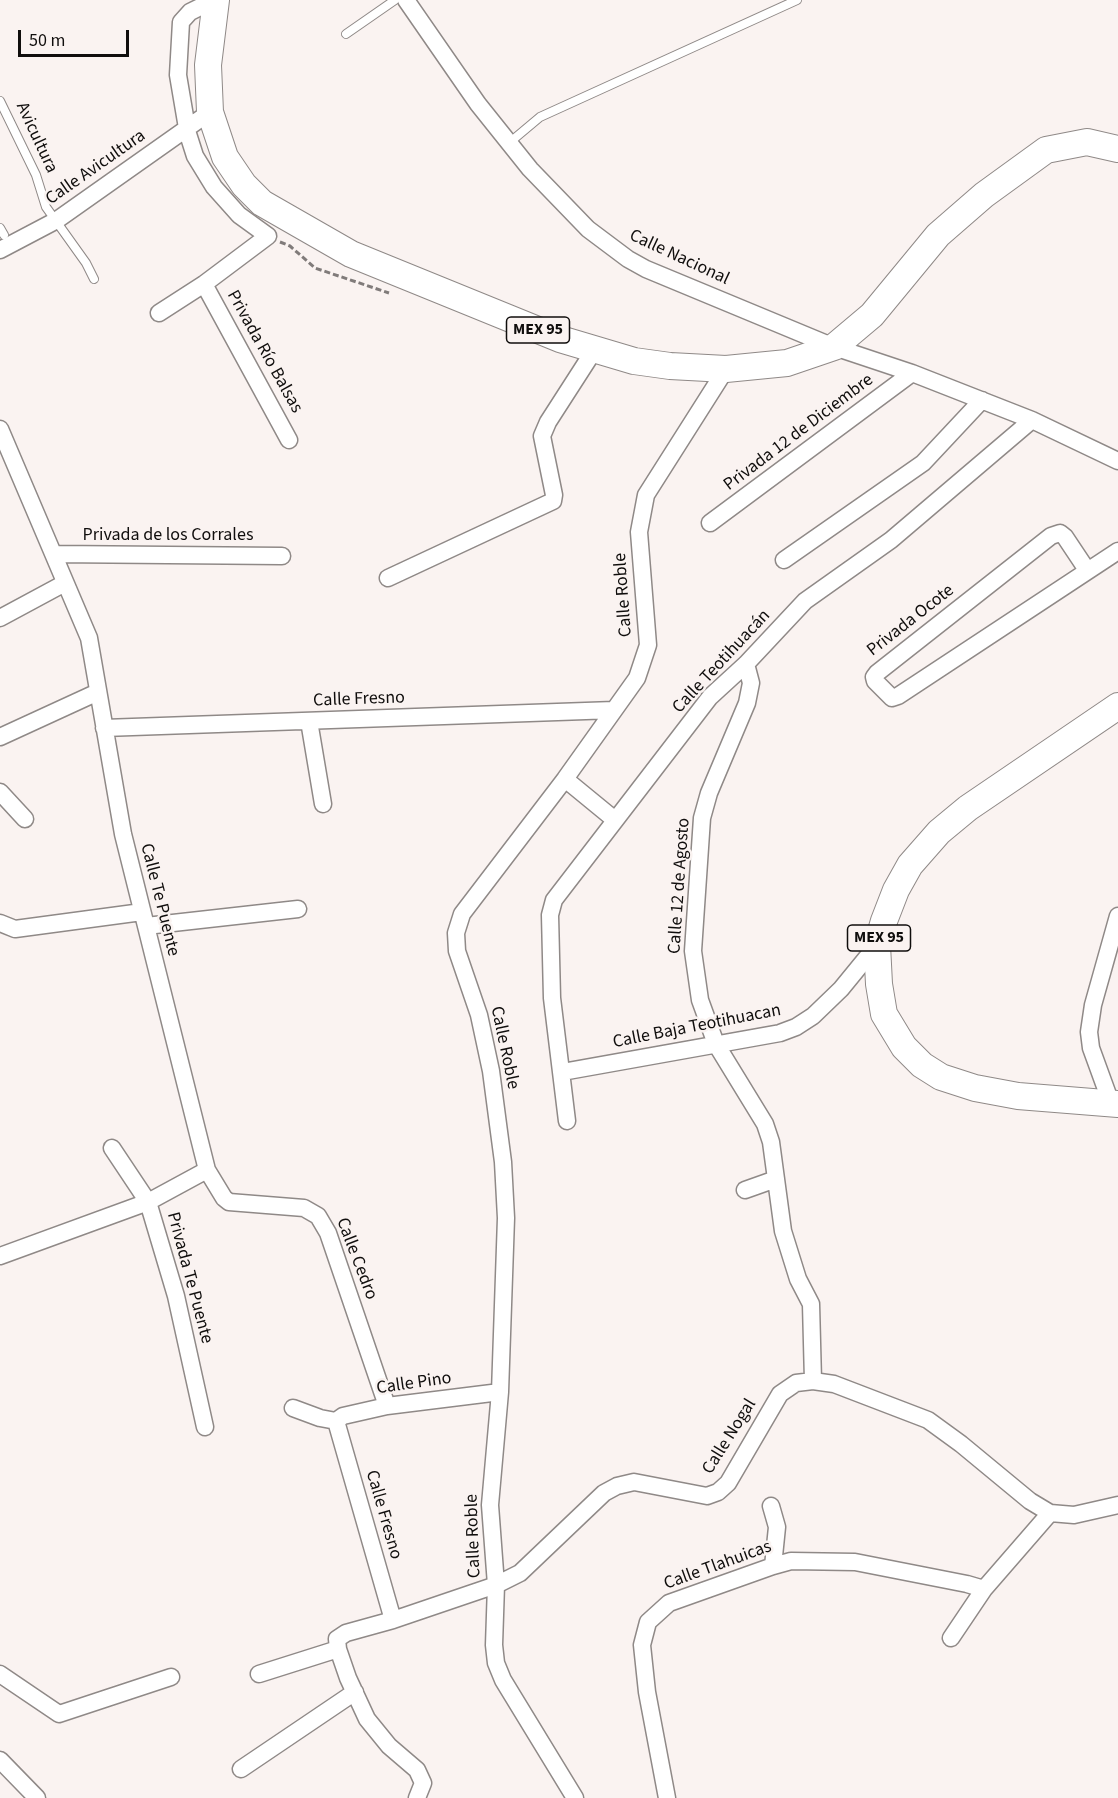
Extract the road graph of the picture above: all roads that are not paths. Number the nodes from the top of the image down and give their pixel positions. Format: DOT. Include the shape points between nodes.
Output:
graph roads {
  1 [pos="215,0"];
  2 [pos="395,0"];
  3 [pos="406,0"];
  4 [pos="797,0"];
  5 [pos="346,34"];
  6 [pos="0,101"];
  7 [pos="210,112"];
  8 [pos="186,127"];
  9 [pos="509,143"];
  10 [pos="1118,149"];
  11 [pos="57,220"];
  12 [pos="1,238"];
  13 [pos="94,279"];
  14 [pos="204,284"];
  15 [pos="159,313"];
  16 [pos="834,347"];
  17 [pos="594,349"];
  18 [pos="726,369"];
  19 [pos="912,373"];
  20 [pos="982,400"];
  21 [pos="1032,420"];
  22 [pos="0,429"];
  23 [pos="289,440"];
  24 [pos="1118,461"];
  25 [pos="710,523"];
  26 [pos="1118,551"];
  27 [pos="54,554"];
  28 [pos="282,556"];
  29 [pos="784,560"];
  30 [pos="1087,570"];
  31 [pos="388,578"];
  32 [pos="65,583"];
  33 [pos="0,618"];
  34 [pos="746,664"];
  35 [pos="98,692"];
  36 [pos="1118,706"];
  37 [pos="614,710"];
  38 [pos="309,721"];
  39 [pos="104,728"];
  40 [pos="0,737"];
  41 [pos="565,778"];
  42 [pos="0,792"];
  43 [pos="323,804"];
  44 [pos="25,819"];
  45 [pos="615,820"];
  46 [pos="298,909"];
  47 [pos="1118,916"];
  48 [pos="144,919"];
  49 [pos="0,923"];
  50 [pos="878,945"];
  51 [pos="716,1044"];
  52 [pos="562,1072"];
  53 [pos="1115,1103"];
  54 [pos="567,1121"];
  55 [pos="112,1148"];
  56 [pos="207,1170"];
  57 [pos="776,1179"];
  58 [pos="745,1190"];
  59 [pos="148,1202"];
  60 [pos="0,1256"];
  61 [pos="813,1381"];
  62 [pos="500,1392"];
  63 [pos="387,1406"];
  64 [pos="293,1408"];
  65 [pos="336,1421"];
  66 [pos="205,1427"];
  67 [pos="771,1506"];
  68 [pos="1118,1506"];
  69 [pos="1050,1513"];
  70 [pos="773,1566"];
  71 [pos="496,1585"];
  72 [pos="984,1589"];
  73 [pos="393,1620"];
  74 [pos="951,1638"];
  75 [pos="337,1644"];
  76 [pos="0,1674"];
  77 [pos="259,1674"];
  78 [pos="171,1677"];
  79 [pos="355,1692"];
  80 [pos="0,1760"];
  81 [pos="241,1769"];
  82 [pos="37,1798"];
  83 [pos="417,1798"];
  84 [pos="575,1798"];
  85 [pos="667,1798"];
  1 -- 7 [label="main road, MEX 95" via="208,65"];
  1 -- 8 [label="street" via="190,12 182,22 178,75"];
  2 -- 5 [label="lane"];
  3 -- 9 [label="street, Calle Nacional"];
  4 -- 9 [label="lane" via="540,117"];
  6 -- 11 [label="lane, Avicultura" via="36,175 46,207"];
  7 -- 8 [label="street, Calle Avicultura"];
  7 -- 17 [label="main road, MEX 95" via="225,157 262,203 351,254 560,339"];
  8 -- 11 [label="street, Calle Avicultura"];
  8 -- 14 [label="street" via="195,156 214,187 239,215 268,236"];
  9 -- 16 [label="street, Calle Nacional" via="588,229 628,259"];
  10 -- 16 [label="main road, MEX 95" via="1087,142 1046,150 938,235 872,315"];
  11 -- 12 [label="street, Calle Avicultura"];
  11 -- 13 [label="lane, Avicultura"];
  14 -- 15 [label="street"];
  14 -- 23 [label="street, Privada Río Balsas"];
  16 -- 18 [label="main road, MEX 95" via="787,363"];
  16 -- 19 [label="street, Calle Nacional"];
  17 -- 18 [label="main road, MEX 95" via="634,361"];
  17 -- 31 [label="street" via="542,436 553,501"];
  18 -- 37 [label="street, Calle Roble" via="646,495 639,532 648,645 637,678"];
  19 -- 20 [label="street, Calle Nacional"];
  19 -- 25 [label="street, Privada 12 de Diciembre"];
  20 -- 21 [label="street, Calle Nacional"];
  20 -- 29 [label="street" via="923,463"];
  21 -- 24 [label="street, Calle Nacional"];
  21 -- 34 [label="street, Calle Teotihuacán" via="891,540 805,601"];
  22 -- 27 [label="street, Calle Te Puente"];
  26 -- 30 [label="street, Privada Ocote"];
  27 -- 28 [label="street, Privada de los Corrales"];
  27 -- 32 [label="street, Calle Te Puente"];
  30 -- 30 [label="street, Privada Ocote" via="898,696 892,698 875,681 877,673 1051,536 1060,533 1065,537"];
  32 -- 33 [label="street"];
  32 -- 35 [label="street, Calle Te Puente" via="89,638"];
  34 -- 45 [label="street, Calle Teotihuacán" via="710,697"];
  34 -- 51 [label="street, Calle 12 de Agosto" via="751,683 747,703 702,818 693,951 700,1000"];
  35 -- 39 [label="street, Calle Te Puente"];
  35 -- 40 [label="street"];
  36 -- 50 [label="main road, MEX 95" via="939,832 910,865 896,890"];
  37 -- 38 [label="street, Calle Fresno"];
  37 -- 41 [label="street, Calle Roble"];
  38 -- 39 [label="street, Calle Fresno"];
  38 -- 43 [label="street"];
  39 -- 48 [label="street, Calle Te Puente" via="123,834"];
  41 -- 45 [label="street"];
  41 -- 62 [label="street, Calle Roble" via="462,914 456,933 457,951 479,1015 503,1162 506,1218"];
  42 -- 44 [label="street"];
  45 -- 52 [label="street, Calle Teotihuacán" via="554,900 550,915 552,999"];
  46 -- 48 [label="street"];
  47 -- 53 [label="street" via="1089,1032 1091,1048"];
  48 -- 49 [label="street" via="15,929"];
  48 -- 56 [label="street, Calle Te Puente"];
  50 -- 51 [label="street, Calle Baja Teotihuacan" via="841,989 796,1027"];
  50 -- 53 [label="main road, MEX 95" via="885,1014 904,1047 922,1065 941,1077 975,1088"];
  51 -- 52 [label="street, Calle Baja Teotihuacan"];
  51 -- 57 [label="street, Calle 12 de Agosto" via="765,1124"];
  52 -- 54 [label="street, Calle Teotihuacán"];
  55 -- 59 [label="street, Privada Te Puente"];
  56 -- 59 [label="street"];
  56 -- 63 [label="street, Calle Cedro" via="229,1202 304,1208 318,1216 328,1233"];
  57 -- 58 [label="street"];
  57 -- 61 [label="street, Calle 12 de Agosto" via="783,1230 798,1279 811,1304"];
  59 -- 60 [label="street"];
  59 -- 66 [label="street, Privada Te Puente" via="176,1296"];
  61 -- 69 [label="street" via="834,1384 928,1420"];
  61 -- 71 [label="street, Calle Nogal" via="796,1383 780,1394 728,1483 718,1492 707,1496 634,1482 617,1486 604,1493 520,1574"];
  62 -- 63 [label="street, Calle Pino"];
  62 -- 71 [label="street, Calle Roble" via="490,1504"];
  63 -- 65 [label="street, Calle Pino"];
  64 -- 65 [label="street"];
  65 -- 73 [label="street, Calle Fresno"];
  67 -- 70 [label="street" via="777,1527"];
  68 -- 69 [label="street" via="1074,1515"];
  69 -- 72 [label="street"];
  70 -- 72 [label="street, Calle Tlahuicas" via="791,1561 855,1562"];
  70 -- 85 [label="street, Calle Tlahuicas" via="669,1603 648,1622 642,1646"];
  71 -- 73 [label="street, Calle Nogal"];
  71 -- 84 [label="street, Calle Roble" via="494,1645 502,1680"];
  72 -- 74 [label="street"];
  73 -- 75 [label="street, Calle Nogal" via="346,1633"];
  75 -- 77 [label="street, Calle Nogal"];
  75 -- 79 [label="street"];
  76 -- 78 [label="street" via="59,1714"];
  79 -- 81 [label="street"];
  79 -- 83 [label="street" via="367,1719 417,1770 423,1783"];
  80 -- 82 [label="street"];
}
